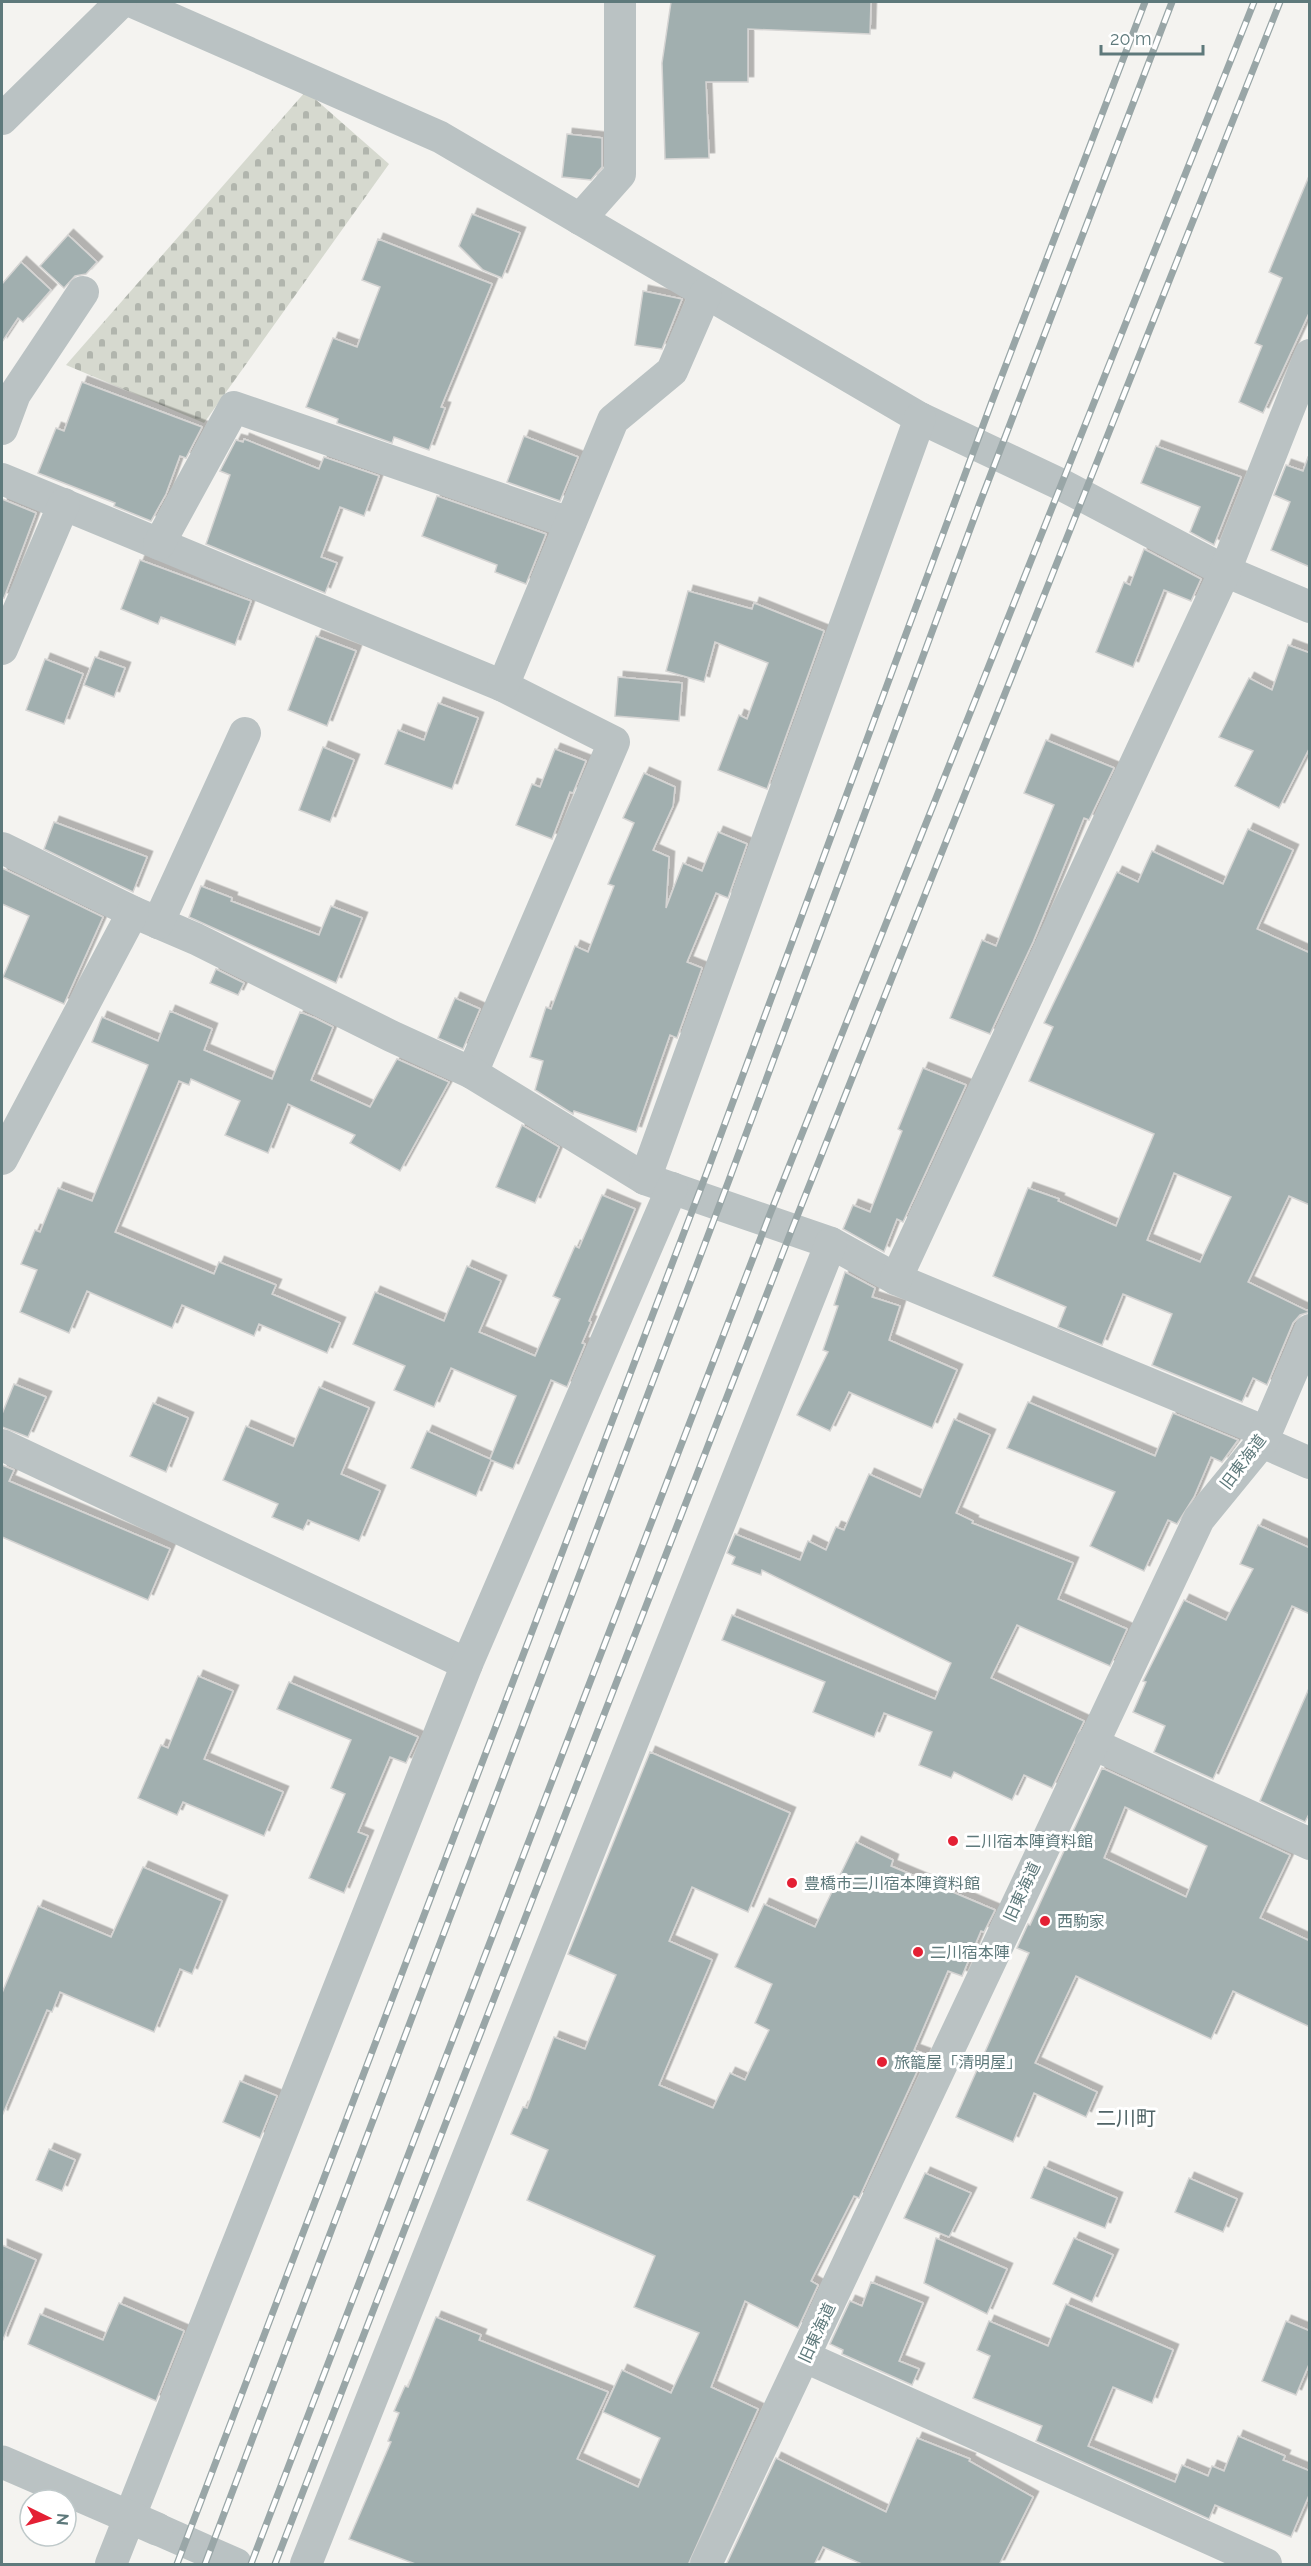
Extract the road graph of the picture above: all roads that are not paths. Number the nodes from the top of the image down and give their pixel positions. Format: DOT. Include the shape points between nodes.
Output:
graph roads {
  1 [pos="121,2"];
  2 [pos="133,2"];
  3 [pos="620,2"];
  4 [pos="2,119"];
  5 [pos="580,219"];
  6 [pos="82,292"];
  7 [pos="706,293"];
  8 [pos="1310,355"];
  9 [pos="920,418"];
  10 [pos="2,429"];
  11 [pos="2,479"];
  12 [pos="64,504"];
  13 [pos="570,523"];
  14 [pos="159,544"];
  15 [pos="1225,572"];
  16 [pos="1310,607"];
  17 [pos="2,649"];
  18 [pos="503,686"];
  19 [pos="244,733"];
  20 [pos="2,848"];
  21 [pos="146,917"];
  22 [pos="472,1073"];
  23 [pos="2,1160"];
  24 [pos="659,1184"];
  25 [pos="831,1243"];
  26 [pos="896,1279"];
  27 [pos="1310,1330"];
  28 [pos="1264,1437"];
  29 [pos="2,1445"];
  30 [pos="1310,1463"];
  31 [pos="467,1664"];
  32 [pos="1091,1743"];
  33 [pos="1310,1844"];
  34 [pos="805,2358"];
  35 [pos="2,2462"];
  36 [pos="143,2523"];
  37 [pos="111,2565"];
  38 [pos="236,2565"];
  39 [pos="306,2565"];
  40 [pos="705,2565"];
  41 [pos="1266,2565"];
  1 -- 4 [label="street"];
  2 -- 5 [label="street" via="440,137"];
  3 -- 5 [label="street" via="620,174"];
  5 -- 7 [label="street"];
  6 -- 10 [label="street" via="15,394"];
  7 -- 9 [label="street"];
  7 -- 13 [label="street" via="672,371 613,420"];
  8 -- 15 [label="street"];
  9 -- 15 [label="street" via="1062,485"];
  9 -- 24 [label="street"];
  11 -- 12 [label="street"];
  12 -- 14 [label="street"];
  12 -- 17 [label="street"];
  13 -- 14 [label="street" via="234,407"];
  13 -- 18 [label="street"];
  14 -- 18 [label="street"];
  15 -- 16 [label="street"];
  15 -- 26 [label="street"];
  18 -- 22 [label="street" via="614,742"];
  19 -- 21 [label="street"];
  20 -- 21 [label="street"];
  21 -- 22 [label="street"];
  21 -- 23 [label="street"];
  22 -- 24 [label="street"];
  24 -- 25 [label="street"];
  24 -- 31 [label="street"];
  25 -- 26 [label="street"];
  25 -- 39 [label="street"];
  26 -- 28 [label="street"];
  27 -- 28 [label="street, 旧東海道"];
  28 -- 30 [label="street"];
  28 -- 32 [label="street, 旧東海道" via="1199,1519"];
  29 -- 31 [label="street"];
  31 -- 36 [label="street"];
  32 -- 33 [label="street"];
  32 -- 34 [label="street, 旧東海道"];
  34 -- 40 [label="street, 旧東海道"];
  34 -- 41 [label="street"];
  35 -- 36 [label="street"];
  36 -- 37 [label="street"];
  36 -- 38 [label="street"];
}
